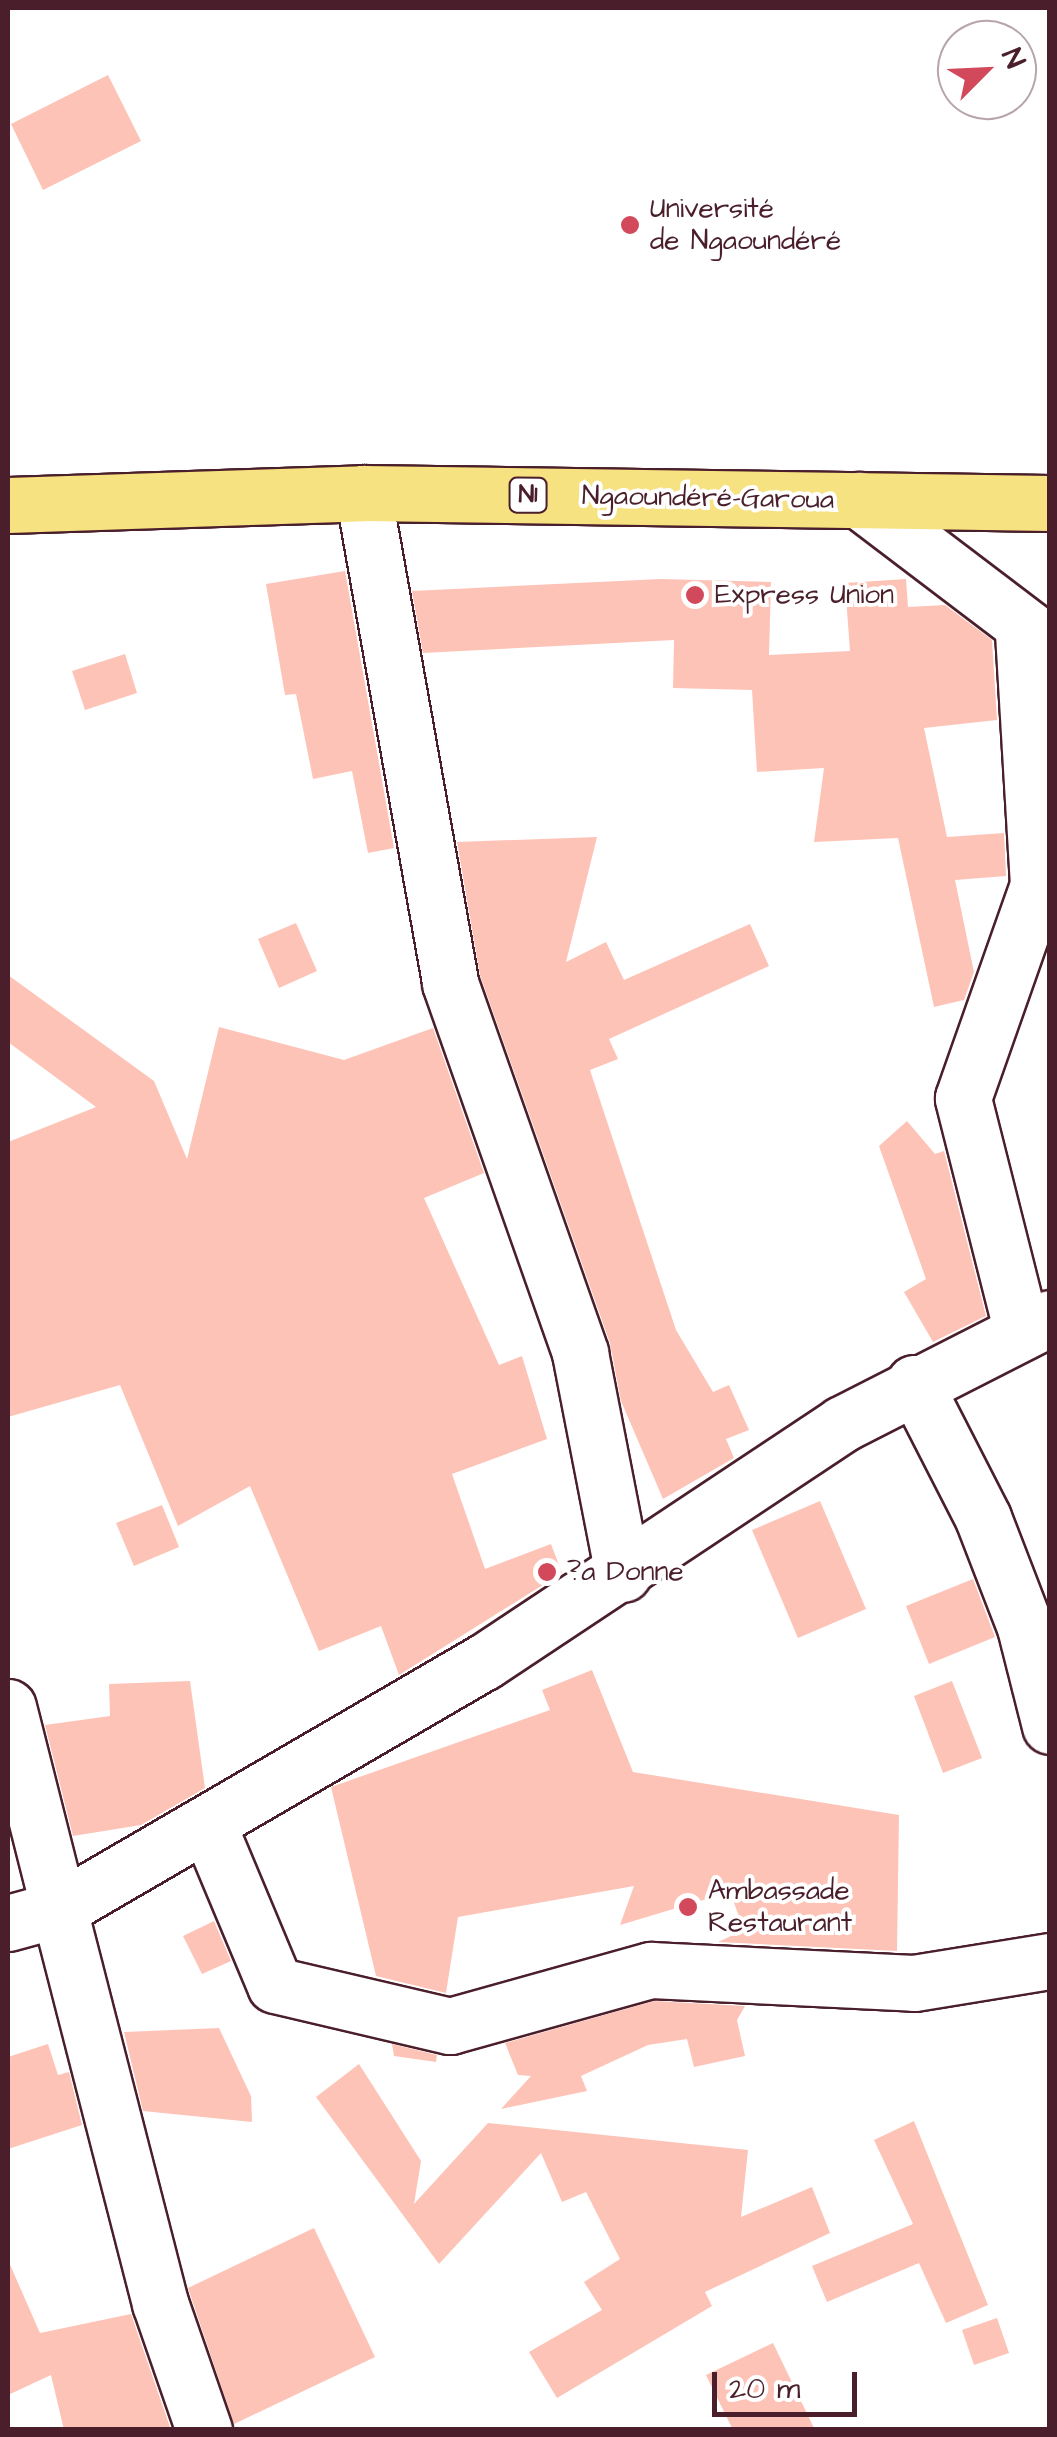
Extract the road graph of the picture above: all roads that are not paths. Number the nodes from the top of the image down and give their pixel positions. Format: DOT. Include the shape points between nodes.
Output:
graph roads {
  1 [pos="363,493"];
  2 [pos="859,500"];
  3 [pos="1050,503"];
  4 [pos="10,513"];
  5 [pos="1036,637"];
  6 [pos="1036,1325"];
  7 [pos="914,1383"];
  8 [pos="622,1574"];
  9 [pos="8,1707"];
  10 [pos="1050,1726"];
  11 [pos="208,1825"];
  12 [pos="33,1916"];
  13 [pos="1050,1960"];
  14 [pos="204,2430"];
  1 -- 2 [label="highway, Ngaoundéré-Garoua / N1"];
  1 -- 4 [label="highway, Ngaoundéré-Garoua / N1"];
  1 -- 8 [label="street" via="440,940 580,1353"];
  2 -- 3 [label="highway, Ngaoundéré-Garoua / N1"];
  2 -- 5 [label="street"];
  5 -- 6 [label="street" via="1038,885 963,1098"];
  6 -- 7 [label="street"];
  7 -- 8 [label="street"];
  7 -- 10 [label="street" via="990,1536"];
  8 -- 11 [label="street"];
  9 -- 12 [label="street"];
  11 -- 12 [label="street"];
  11 -- 13 [label="street" via="275,1985 450,2026 651,1970 914,1984"];
  12 -- 14 [label="street"];
}
